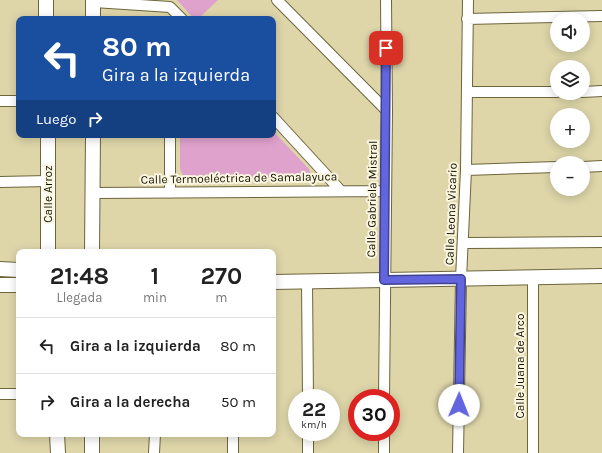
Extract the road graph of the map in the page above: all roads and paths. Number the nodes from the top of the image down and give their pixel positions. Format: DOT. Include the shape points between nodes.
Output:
graph roads {
  1 [pos="46,0"];
  2 [pos="277,0"];
  3 [pos="386,0"];
  4 [pos="468,0"];
  5 [pos="94,1"];
  6 [pos="170,4"];
  7 [pos="46,16"];
  8 [pos="93,16"];
  9 [pos="170,16"];
  10 [pos="180,16"];
  11 [pos="602,16"];
  12 [pos="467,19"];
  13 [pos="602,91"];
  14 [pos="467,92"];
  15 [pos="550,92"];
  16 [pos="590,92"];
  17 [pos="0,101"];
  18 [pos="16,101"];
  19 [pos="386,111"];
  20 [pos="276,121"];
  21 [pos="48,138"];
  22 [pos="93,138"];
  23 [pos="170,138"];
  24 [pos="602,166"];
  25 [pos="550,167"];
  26 [pos="590,167"];
  27 [pos="466,170"];
  28 [pos="48,181"];
  29 [pos="0,182"];
  30 [pos="340,190"];
  31 [pos="385,191"];
  32 [pos="93,193"];
  33 [pos="170,193"];
  34 [pos="602,242"];
  35 [pos="463,243"];
  36 [pos="48,249"];
  37 [pos="92,249"];
  38 [pos="0,269"];
  39 [pos="16,270"];
  40 [pos="602,276"];
  41 [pos="461,279"];
  42 [pos="533,279"];
  43 [pos="384,280"];
  44 [pos="307,281"];
  45 [pos="276,282"];
  46 [pos="0,285"];
  47 [pos="16,285"];
  48 [pos="308,389"];
  49 [pos="384,389"];
  50 [pos="0,394"];
  51 [pos="16,394"];
  52 [pos="57,437"];
  53 [pos="92,437"];
  54 [pos="155,437"];
  55 [pos="233,437"];
  56 [pos="308,441"];
  57 [pos="384,441"];
  58 [pos="58,453"];
  59 [pos="92,453"];
  60 [pos="154,453"];
  61 [pos="233,453"];
  62 [pos="308,453"];
  63 [pos="384,453"];
  64 [pos="458,453"];
  65 [pos="532,453"];
  1 -- 7 [label="main road"];
  2 -- 19 [label="street"];
  3 -- 19 [label="street, Calle Gabriela Mistral"];
  4 -- 12 [label="street, Calle Leona Vicario"];
  5 -- 6 [label="street"];
  5 -- 8 [label="main road"];
  6 -- 9 [label="street"];
  6 -- 10 [label="street"];
  11 -- 12 [label="street"];
  12 -- 14 [label="street, Calle Leona Vicario"];
  13 -- 16 [label="street"];
  14 -- 15 [label="street"];
  14 -- 27 [label="street, Calle Leona Vicario"];
  17 -- 18 [label="street"];
  19 -- 31 [label="street, Calle Gabriela Mistral"];
  20 -- 30 [label="street"];
  21 -- 28 [label="main road, Calle Arroz"];
  22 -- 32 [label="main road"];
  23 -- 33 [label="street"];
  24 -- 26 [label="street"];
  25 -- 27 [label="street"];
  27 -- 35 [label="street, Calle Leona Vicario"];
  28 -- 29 [label="street"];
  28 -- 36 [label="main road, Calle Arroz"];
  30 -- 31 [label="street, Calle Termoeléctrica de Samalayuca"];
  30 -- 33 [label="street, Calle Termoeléctrica de Samalayuca"];
  31 -- 43 [label="street, Calle Gabriela Mistral"];
  32 -- 33 [label="street, Calle Termoeléctrica de Samalayuca"];
  32 -- 37 [label="main road"];
  34 -- 35 [label="street"];
  35 -- 41 [label="street, Calle Leona Vicario"];
  38 -- 39 [label="main road"];
  40 -- 42 [label="main road"];
  41 -- 42 [label="main road"];
  41 -- 43 [label="main road"];
  41 -- 64 [label="street, Calle Leona Vicario"];
  42 -- 65 [label="street, Calle Juana de Arco"];
  43 -- 44 [label="main road"];
  43 -- 49 [label="street, Calle Gabriela Mistral"];
  44 -- 45 [label="main road"];
  44 -- 48 [label="street"];
  46 -- 47 [label="main road"];
  50 -- 51 [label="street"];
  52 -- 58 [label="main road"];
  53 -- 59 [label="main road"];
  54 -- 60 [label="street"];
  55 -- 61 [label="street"];
  56 -- 62 [label="street"];
  57 -- 63 [label="street"];
}
